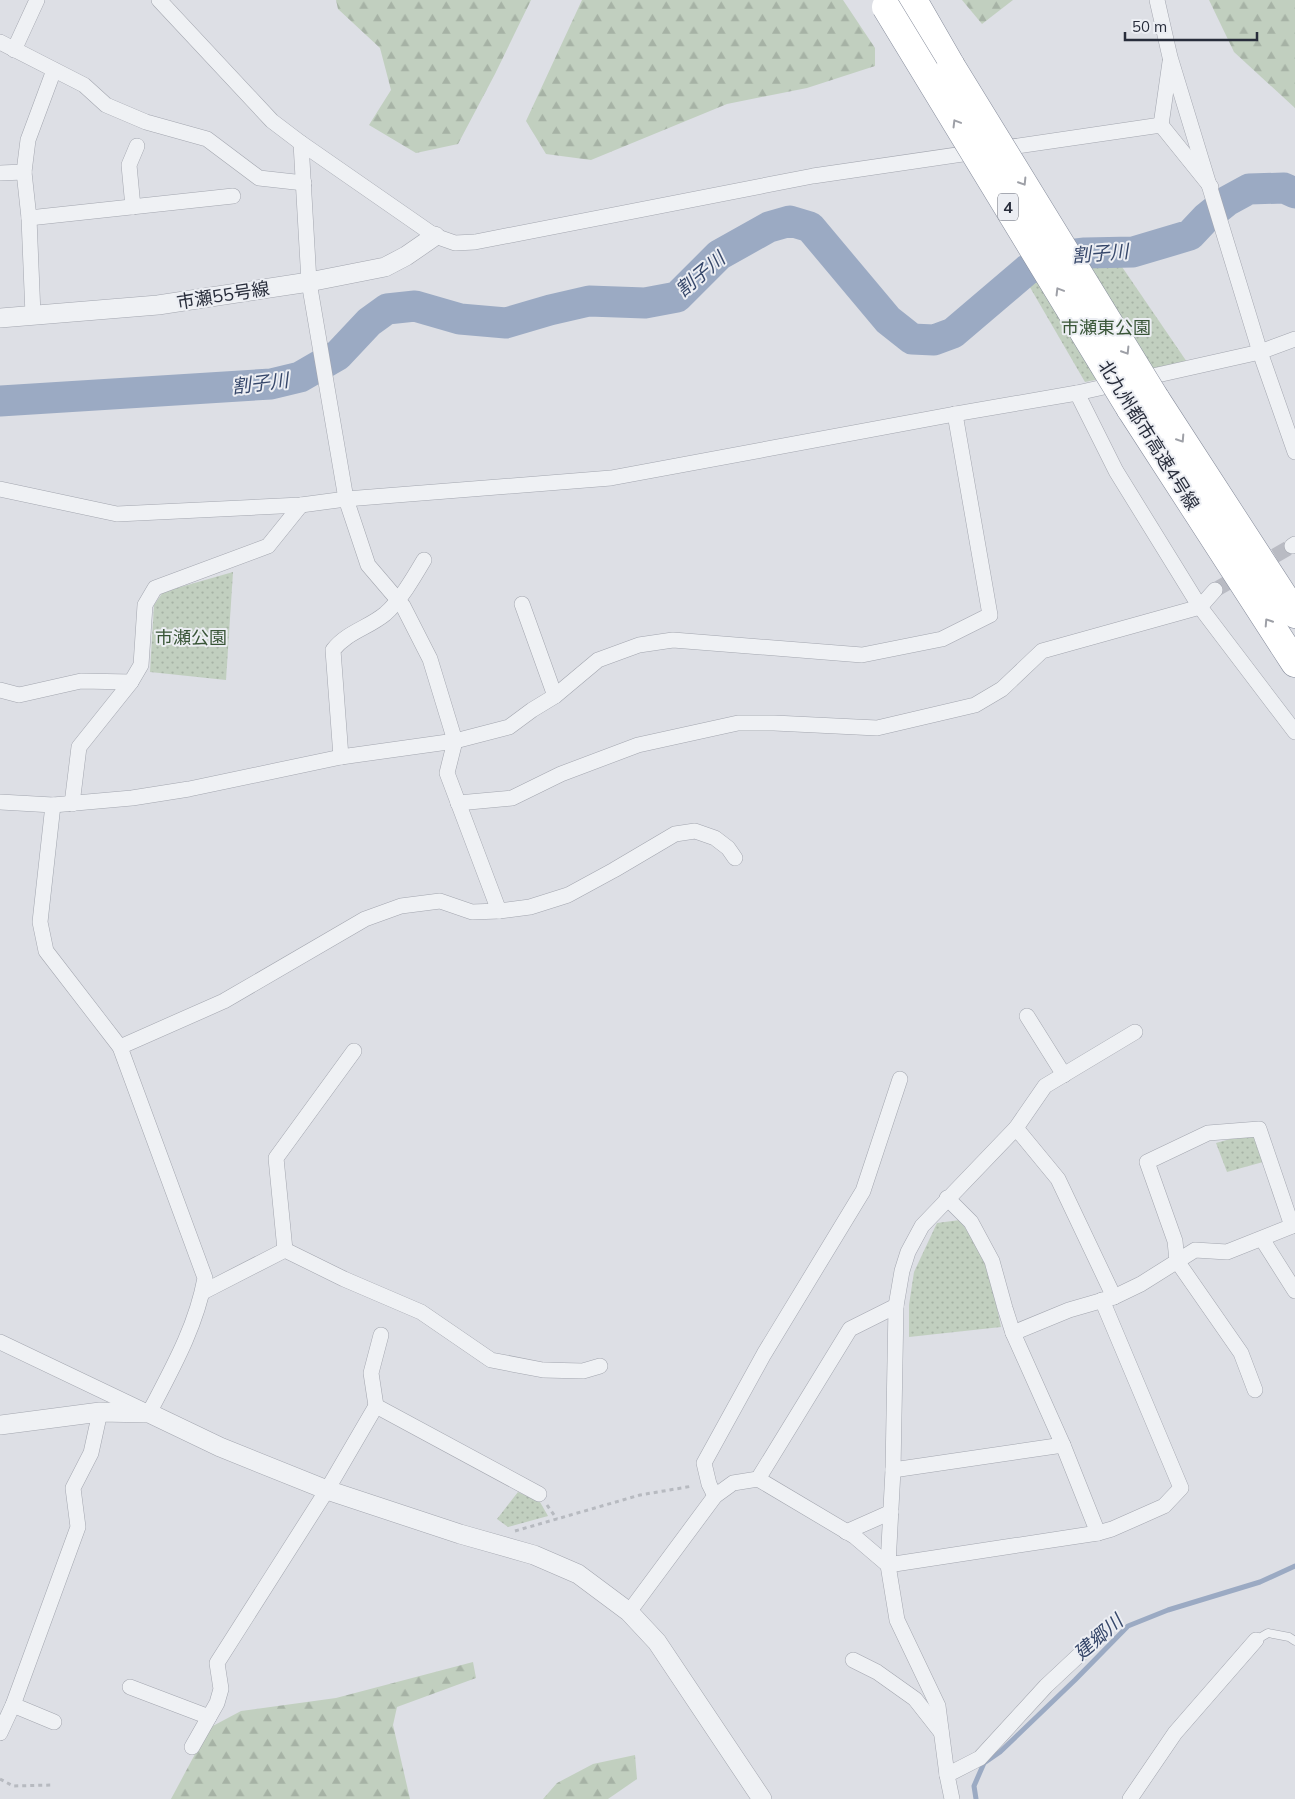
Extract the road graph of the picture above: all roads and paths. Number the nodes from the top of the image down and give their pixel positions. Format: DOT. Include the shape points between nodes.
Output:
graph roads {
  1 [pos="37,0"];
  2 [pos="159,0"];
  3 [pos="913,0"];
  4 [pos="921,0"];
  5 [pos="1157,0"];
  6 [pos="884,3"];
  7 [pos="0,42"];
  8 [pos="14,50"];
  9 [pos="1170,57"];
  10 [pos="952,66"];
  11 [pos="54,70"];
  12 [pos="1161,125"];
  13 [pos="302,143"];
  14 [pos="136,146"];
  15 [pos="24,172"];
  16 [pos="0,173"];
  17 [pos="304,183"];
  18 [pos="1211,188"];
  19 [pos="233,196"];
  20 [pos="133,207"];
  21 [pos="29,218"];
  22 [pos="435,236"];
  23 [pos="309,282"];
  24 [pos="33,316"];
  25 [pos="0,318"];
  26 [pos="1295,339"];
  27 [pos="1260,352"];
  28 [pos="1077,393"];
  29 [pos="955,414"];
  30 [pos="1295,452"];
  31 [pos="0,489"];
  32 [pos="346,499"];
  33 [pos="301,504"];
  34 [pos="424,560"];
  35 [pos="1214,590"];
  36 [pos="397,599"];
  37 [pos="522,604"];
  38 [pos="1200,607"];
  39 [pos="1295,614"];
  40 [pos="1295,663"];
  41 [pos="131,682"];
  42 [pos="0,690"];
  43 [pos="555,696"];
  44 [pos="1295,732"];
  45 [pos="455,741"];
  46 [pos="341,758"];
  47 [pos="0,802"];
  48 [pos="458,803"];
  49 [pos="72,804"];
  50 [pos="53,805"];
  51 [pos="735,858"];
  52 [pos="499,911"];
  53 [pos="1027,1016"];
  54 [pos="1135,1032"];
  55 [pos="120,1047"];
  56 [pos="354,1050"];
  57 [pos="1064,1075"];
  58 [pos="900,1079"];
  59 [pos="1016,1128"];
  60 [pos="947,1198"];
  61 [pos="1293,1226"];
  62 [pos="1262,1239"];
  63 [pos="285,1250"];
  64 [pos="1177,1261"];
  65 [pos="1295,1291"];
  66 [pos="203,1292"];
  67 [pos="1108,1299"];
  68 [pos="896,1306"];
  69 [pos="1014,1333"];
  70 [pos="381,1335"];
  71 [pos="0,1342"];
  72 [pos="600,1366"];
  73 [pos="1256,1390"];
  74 [pos="376,1406"];
  75 [pos="100,1412"];
  76 [pos="149,1413"];
  77 [pos="0,1425"];
  78 [pos="1063,1444"];
  79 [pos="893,1470"];
  80 [pos="758,1479"];
  81 [pos="327,1490"];
  82 [pos="712,1490"];
  83 [pos="539,1494"];
  84 [pos="891,1512"];
  85 [pos="846,1532"];
  86 [pos="1098,1533"];
  87 [pos="484,1540"];
  88 [pos="888,1565"];
  89 [pos="629,1612"];
  90 [pos="1256,1640"];
  91 [pos="1295,1641"];
  92 [pos="1092,1643"];
  93 [pos="853,1660"];
  94 [pos="130,1687"];
  95 [pos="13,1705"];
  96 [pos="209,1717"];
  97 [pos="54,1722"];
  98 [pos="0,1733"];
  99 [pos="942,1734"];
  100 [pos="192,1747"];
  101 [pos="948,1775"];
  102 [pos="0,1779"];
  103 [pos="52,1785"];
  104 [pos="762,1799"];
  105 [pos="952,1799"];
  106 [pos="1130,1799"];
  1 -- 8 [label="street"];
  2 -- 13 [label="street" via="272,120"];
  3 -- 10 [label="highway, 北九州都市高速4号線 / 4"];
  4 -- 10 [label="highway"];
  5 -- 9 [label="street"];
  40 -- 6 [label="highway, 北九州都市高速4号線 / 4, one-way, bridge" via="1130,408"];
  7 -- 8 [label="street"];
  8 -- 11 [label="street"];
  9 -- 12 [label="street"];
  9 -- 18 [label="street"];
  10 -- 39 [label="highway, 北九州都市高速4号線 / 4, one-way, bridge" via="1155,398"];
  11 -- 15 [label="street" via="28,140"];
  11 -- 17 [label="street" via="84,85 106,105 146,122 207,138 259,178"];
  12 -- 18 [label="street"];
  12 -- 22 [label="street" via="813,176 475,242 455,243"];
  13 -- 17 [label="street"];
  13 -- 22 [label="street"];
  14 -- 20 [label="street" via="129,165"];
  15 -- 16 [label="street"];
  15 -- 21 [label="street"];
  17 -- 23 [label="street"];
  18 -- 27 [label="street"];
  19 -- 20 [label="street"];
  20 -- 21 [label="street"];
  21 -- 24 [label="street"];
  22 -- 23 [label="street, 市瀬55号線" via="385,267"];
  23 -- 24 [label="street, 市瀬55号線" via="158,305"];
  23 -- 32 [label="street"];
  24 -- 25 [label="street, 市瀬55号線"];
  26 -- 27 [label="street"];
  27 -- 28 [label="street"];
  27 -- 30 [label="street"];
  28 -- 29 [label="street"];
  28 -- 38 [label="street" via="1116,471"];
  29 -- 32 [label="street" via="611,478"];
  29 -- 43 [label="street" via="990,615 942,639 862,655 673,640 639,645 598,660"];
  31 -- 33 [label="street" via="116,514"];
  32 -- 33 [label="street"];
  32 -- 36 [label="street" via="368,565"];
  33 -- 41 [label="street" via="268,546 154,588 145,605 141,665"];
  34 -- 36 [label="street"];
  35 -- 38 [label="street"];
  36 -- 45 [label="street" via="430,659"];
  36 -- 46 [label="street" via="385,614 341,640 333,650"];
  37 -- 43 [label="street"];
  38 -- 44 [label="street"];
  38 -- 48 [label="street" via="1042,651 1002,689 975,705 877,728 738,723 638,745 561,774 512,798"];
  41 -- 42 [label="street" via="81,681 19,694"];
  41 -- 49 [label="street" via="78,747"];
  43 -- 45 [label="street" via="508,727"];
  45 -- 46 [label="street"];
  45 -- 48 [label="street" via="446,773"];
  46 -- 49 [label="street" via="189,789"];
  47 -- 50 [label="street"];
  48 -- 52 [label="street"];
  49 -- 50 [label="street"];
  50 -- 55 [label="street" via="40,922 46,951"];
  51 -- 52 [label="street" via="715,838 695,831 674,834 568,895 530,907"];
  52 -- 55 [label="street" via="472,912 440,901 401,906 365,919 224,1002"];
  53 -- 57 [label="street"];
  54 -- 57 [label="street"];
  55 -- 66 [label="street" via="205,1278"];
  56 -- 63 [label="street" via="276,1158"];
  57 -- 59 [label="street" via="1045,1086"];
  58 -- 82 [label="street" via="862,1191 764,1354 704,1463"];
  59 -- 60 [label="street"];
  59 -- 67 [label="street" via="1058,1179"];
  60 -- 68 [label="street" via="922,1226 908,1252"];
  60 -- 69 [label="street" via="971,1222 992,1261"];
  61 -- 62 [label="street"];
  61 -- 64 [label="street" via="1259,1129 1208,1133 1147,1162 1175,1241"];
  62 -- 64 [label="street" via="1227,1252 1195,1250"];
  62 -- 65 [label="street"];
  63 -- 66 [label="street"];
  63 -- 72 [label="street" via="421,1312 491,1360 543,1370 583,1371"];
  64 -- 67 [label="street"];
  64 -- 73 [label="street" via="1241,1353"];
  66 -- 76 [label="street" via="184,1346"];
  67 -- 69 [label="street" via="1069,1310"];
  67 -- 86 [label="street" via="1181,1488 1164,1506"];
  68 -- 79 [label="street"];
  68 -- 80 [label="street" via="850,1329"];
  69 -- 78 [label="street"];
  70 -- 74 [label="street" via="371,1373"];
  71 -- 76 [label="street"];
  74 -- 81 [label="street"];
  74 -- 83 [label="street"];
  75 -- 76 [label="street"];
  75 -- 77 [label="street"];
  75 -- 95 [label="street" via="91,1453 73,1488 78,1527"];
  76 -- 81 [label="street" via="220,1447"];
  78 -- 79 [label="street"];
  78 -- 86 [label="street"];
  79 -- 84 [label="street"];
  80 -- 82 [label="street"];
  80 -- 85 [label="street"];
  81 -- 87 [label="street"];
  81 -- 96 [label="street" via="217,1663 221,1689"];
  82 -- 87 [label="path" via="640,1495"];
  82 -- 89 [label="street"];
  84 -- 85 [label="street"];
  84 -- 88 [label="street"];
  85 -- 88 [label="street"];
  86 -- 88 [label="street"];
  87 -- 89 [label="street" via="534,1555 578,1574"];
  88 -- 99 [label="street" via="897,1620 938,1706"];
  89 -- 104 [label="street" via="657,1642"];
  90 -- 91 [label="lane" via="1268,1634 1289,1636"];
  90 -- 106 [label="street" via="1175,1733"];
  92 -- 101 [label="street" via="1046,1686 980,1758"];
  93 -- 99 [label="street" via="877,1672 915,1699"];
  94 -- 96 [label="street"];
  95 -- 97 [label="street"];
  95 -- 98 [label="street"];
  96 -- 100 [label="street"];
  99 -- 101 [label="street"];
  101 -- 105 [label="street"];
  102 -- 103 [label="path" via="13,1786"];
}
